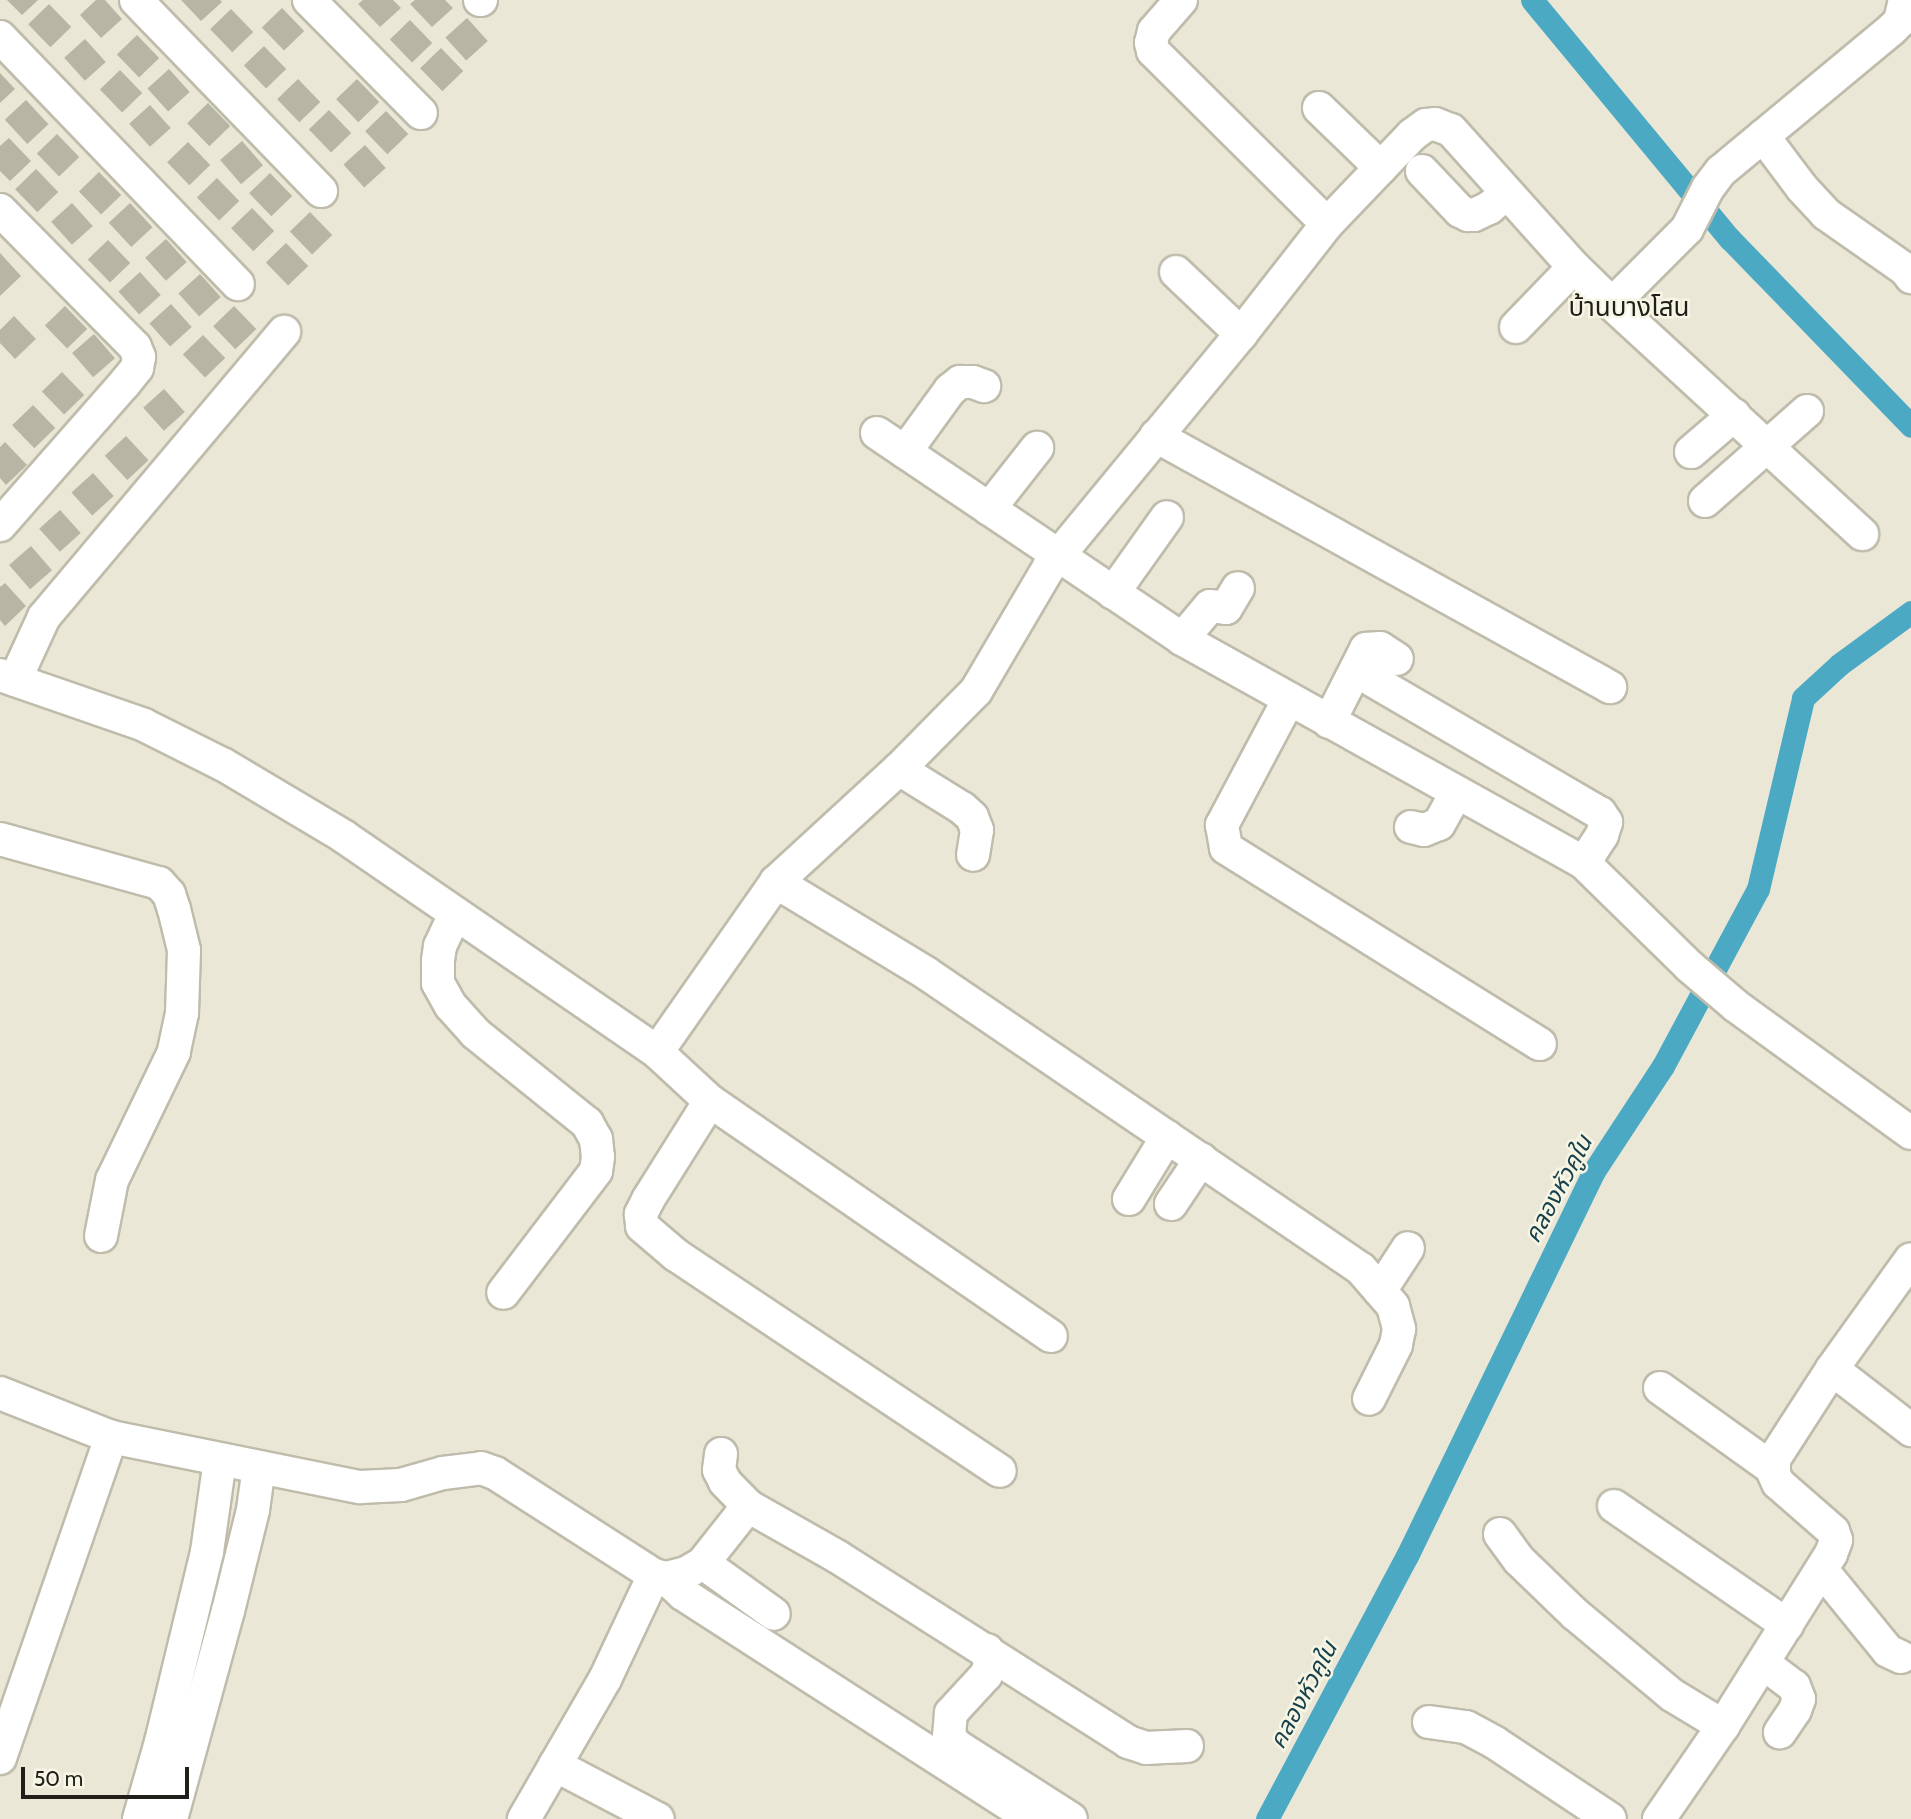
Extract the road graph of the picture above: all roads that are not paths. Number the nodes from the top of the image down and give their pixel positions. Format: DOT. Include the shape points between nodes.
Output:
graph roads {
  1 [pos="136,0"];
  2 [pos="309,0"];
  3 [pos="1181,0"];
  4 [pos="1905,0"];
  5 [pos="0,37"];
  6 [pos="1319,108"];
  7 [pos="421,113"];
  8 [pos="1763,136"];
  9 [pos="1381,168"];
  10 [pos="1423,171"];
  11 [pos="321,191"];
  12 [pos="1507,193"];
  13 [pos="0,210"];
  14 [pos="1327,224"];
  15 [pos="1574,267"];
  16 [pos="1176,272"];
  17 [pos="1911,277"];
  18 [pos="238,284"];
  19 [pos="1612,304"];
  20 [pos="1516,327"];
  21 [pos="284,332"];
  22 [pos="1241,334"];
  23 [pos="984,386"];
  24 [pos="1807,411"];
  25 [pos="1734,415"];
  26 [pos="877,433"];
  27 [pos="1156,436"];
  28 [pos="1768,446"];
  29 [pos="1037,449"];
  30 [pos="905,452"];
  31 [pos="1691,452"];
  32 [pos="1705,501"];
  33 [pos="989,509"];
  34 [pos="1167,517"];
  35 [pos="0,525"];
  36 [pos="1862,534"];
  37 [pos="1059,557"];
  38 [pos="1238,588"];
  39 [pos="1113,593"];
  40 [pos="1182,639"];
  41 [pos="1397,659"];
  42 [pos="8,678"];
  43 [pos="1372,680"];
  44 [pos="1610,687"];
  45 [pos="1289,699"];
  46 [pos="1329,722"];
  47 [pos="899,769"];
  48 [pos="1456,793"];
  49 [pos="1411,827"];
  50 [pos="0,839"];
  51 [pos="973,855"];
  52 [pos="1584,863"];
  53 [pos="776,882"];
  54 [pos="455,914"];
  55 [pos="1540,1044"];
  56 [pos="657,1052"];
  57 [pos="710,1101"];
  58 [pos="1911,1133"];
  59 [pos="1167,1136"];
  60 [pos="1201,1158"];
  61 [pos="1129,1199"];
  62 [pos="1171,1205"];
  63 [pos="101,1236"];
  64 [pos="1408,1248"];
  65 [pos="1911,1259"];
  66 [pos="1380,1291"];
  67 [pos="503,1293"];
  68 [pos="1051,1336"];
  69 [pos="1832,1369"];
  70 [pos="1660,1388"];
  71 [pos="0,1393"];
  72 [pos="1369,1399"];
  73 [pos="1911,1430"];
  74 [pos="111,1437"];
  75 [pos="721,1454"];
  76 [pos="220,1460"];
  77 [pos="259,1467"];
  78 [pos="1773,1469"];
  79 [pos="1000,1471"];
  80 [pos="748,1506"];
  81 [pos="1614,1506"];
  82 [pos="1500,1534"];
  83 [pos="704,1563"];
  84 [pos="1822,1570"];
  85 [pos="660,1577"];
  86 [pos="775,1614"];
  87 [pos="1787,1625"];
  88 [pos="987,1650"];
  89 [pos="1901,1657"];
  90 [pos="1763,1663"];
  91 [pos="1429,1722"];
  92 [pos="1723,1726"];
  93 [pos="1780,1732"];
  94 [pos="1187,1746"];
  95 [pos="0,1758"];
  96 [pos="555,1765"];
  97 [pos="139,1819"];
  98 [pos="171,1819"];
  99 [pos="524,1819"];
  100 [pos="658,1819"];
  101 [pos="1032,1819"];
  102 [pos="1071,1819"];
  103 [pos="1610,1819"];
  104 [pos="1659,1819"];
  1 -- 11 [label="street"];
  2 -- 7 [label="street"];
  3 -- 14 [label="street" via="1154,31 1153,51"];
  4 -- 8 [label="street" via="1900,21"];
  5 -- 18 [label="street"];
  6 -- 9 [label="street"];
  8 -- 17 [label="street" via="1826,214"];
  8 -- 19 [label="street" via="1721,172 1687,229"];
  9 -- 12 [label="street" via="1412,135 1435,124 1451,130"];
  9 -- 14 [label="street"];
  10 -- 12 [label="street" via="1468,215 1489,208"];
  12 -- 15 [label="street"];
  13 -- 35 [label="street" via="135,346 139,357 137,368 124,384"];
  14 -- 22 [label="street"];
  15 -- 19 [label="street"];
  15 -- 20 [label="street"];
  16 -- 22 [label="street"];
  19 -- 25 [label="street"];
  21 -- 42 [label="street" via="44,617"];
  22 -- 27 [label="street"];
  23 -- 30 [label="street" via="960,382 950,390"];
  24 -- 28 [label="street"];
  25 -- 28 [label="street"];
  25 -- 31 [label="street"];
  26 -- 30 [label="street"];
  27 -- 37 [label="street"];
  27 -- 44 [label="street"];
  28 -- 32 [label="street"];
  28 -- 36 [label="street"];
  29 -- 33 [label="street"];
  30 -- 33 [label="street"];
  33 -- 37 [label="street"];
  34 -- 39 [label="street"];
  37 -- 39 [label="street"];
  37 -- 47 [label="street" via="1036,583 986,678"];
  38 -- 40 [label="street" via="1226,608 1210,606"];
  39 -- 40 [label="street"];
  40 -- 45 [label="street"];
  41 -- 46 [label="street" via="1380,648 1366,649"];
  42 -- 54 [label="street" via="144,725 223,765 343,836"];
  43 -- 52 [label="street" via="1600,813 1606,822 1602,835"];
  45 -- 46 [label="street"];
  45 -- 55 [label="street" via="1222,825 1226,848"];
  46 -- 48 [label="street"];
  47 -- 51 [label="street" via="972,817 977,830"];
  47 -- 53 [label="street"];
  48 -- 49 [label="street" via="1439,824 1424,830"];
  48 -- 52 [label="street"];
  50 -- 63 [label="street" via="159,883 174,909 184,950 182,1013 174,1052 112,1180"];
  52 -- 58 [label="street" via="1736,1006"];
  53 -- 56 [label="street"];
  53 -- 59 [label="street" via="926,973"];
  54 -- 56 [label="street"];
  54 -- 67 [label="street" via="438,961 438,984 451,1006 475,1033 587,1123 597,1148 596,1171"];
  56 -- 57 [label="street"];
  57 -- 68 [label="street"];
  57 -- 79 [label="street" via="648,1200 641,1214 642,1226 676,1255"];
  59 -- 60 [label="street"];
  59 -- 61 [label="street"];
  60 -- 62 [label="street"];
  60 -- 66 [label="street" via="1361,1269"];
  64 -- 66 [label="street"];
  65 -- 69 [label="street"];
  66 -- 72 [label="street" via="1393,1306 1399,1329 1396,1345"];
  69 -- 73 [label="street"];
  69 -- 78 [label="street" via="1774,1459"];
  70 -- 78 [label="street"];
  71 -- 74 [label="street"];
  74 -- 76 [label="street"];
  74 -- 95 [label="street"];
  75 -- 80 [label="street" via="719,1470 725,1482"];
  76 -- 77 [label="street"];
  76 -- 97 [label="street" via="206,1552"];
  77 -- 85 [label="street" via="381,1488 481,1468"];
  77 -- 98 [label="street" via="228,1611"];
  78 -- 84 [label="street" via="1777,1483 1833,1531 1836,1540"];
  80 -- 83 [label="street"];
  80 -- 88 [label="street"];
  81 -- 87 [label="street"];
  82 -- 92 [label="street" via="1519,1560 1575,1614 1672,1695"];
  83 -- 85 [label="street" via="686,1573"];
  83 -- 86 [label="street"];
  84 -- 87 [label="street"];
  84 -- 89 [label="street" via="1888,1651"];
  85 -- 96 [label="street"];
  85 -- 101 [label="street"];
  87 -- 90 [label="street"];
  88 -- 94 [label="street" via="1128,1741 1146,1748"];
  88 -- 102 [label="street" via="990,1666 951,1713 949,1737"];
  90 -- 92 [label="street"];
  90 -- 93 [label="street" via="1794,1686 1799,1699"];
  91 -- 103 [label="street" via="1466,1727 1494,1742"];
  92 -- 104 [label="street"];
  96 -- 99 [label="street"];
  96 -- 100 [label="street"];
}
